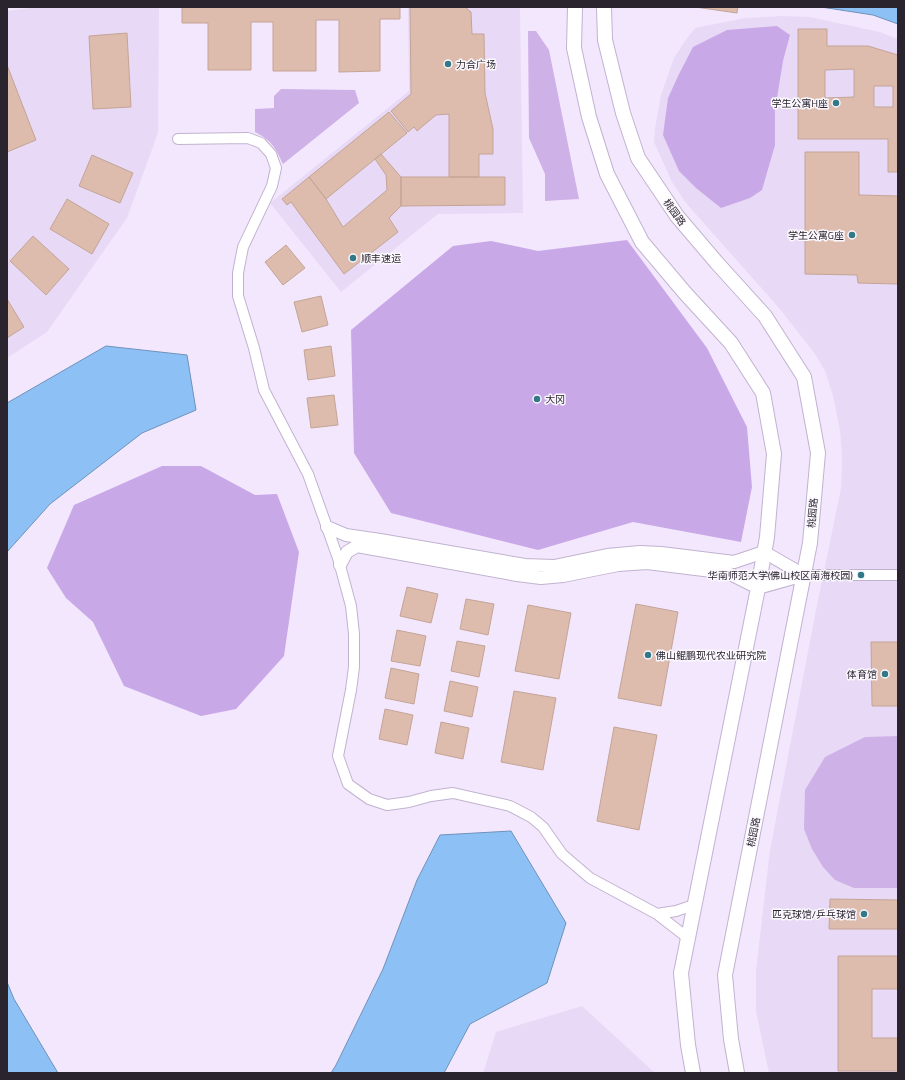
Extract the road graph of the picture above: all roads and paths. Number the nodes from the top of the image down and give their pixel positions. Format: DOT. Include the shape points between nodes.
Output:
graph roads {
  1 [pos="567,7"];
  2 [pos="575,7"];
  3 [pos="604,7"];
  4 [pos="614,7"];
  5 [pos="605,40"];
  6 [pos="574,48"];
  7 [pos="178,139"];
  8 [pos="327,527"];
  9 [pos="764,552"];
  10 [pos="340,565"];
  11 [pos="804,575"];
  12 [pos="898,575"];
  13 [pos="758,588"];
  14 [pos="694,905"];
  15 [pos="657,914"];
  16 [pos="688,938"];
  17 [pos="693,1073"];
  18 [pos="737,1073"];
  1 -- 6 [label="main road"];
  2 -- 6 [label="main road"];
  3 -- 5 [label="main road, 桃园路"];
  4 -- 5 [label="main road"];
  5 -- 11 [label="main road, 桃园路" via="623,114 638,158 677,216 717,264 766,316 804,377 818,453 810,543"];
  6 -- 9 [label="main road" via="589,116 607,174 642,242 731,343 763,393 774,454"];
  7 -- 8 [label="street" via="248,138 261,143 271,154 276,168 272,186 243,247 238,273 238,296 264,390 308,474"];
  8 -- 9 [label="street" via="346,535 525,565 554,566 607,555 640,552 734,562"];
  8 -- 10 [label="street"];
  9 -- 11 [label="street"];
  9 -- 13 [label="main road"];
  10 -- 13 [label="street" via="347,552 357,546 541,578 618,564 647,563 728,573"];
  10 -- 15 [label="street" via="351,606 354,634 351,690 338,756 348,784 369,799 387,805 453,793 510,806 543,827 562,854 590,878"];
  11 -- 12 [label="street"];
  11 -- 13 [label="street"];
  11 -- 18 [label="main road, 桃园路" via="725,975"];
  13 -- 14 [label="main road"];
  14 -- 15 [label="street"];
  14 -- 16 [label="main road"];
  15 -- 16 [label="street"];
  16 -- 17 [label="main road" via="681,973"];
}
